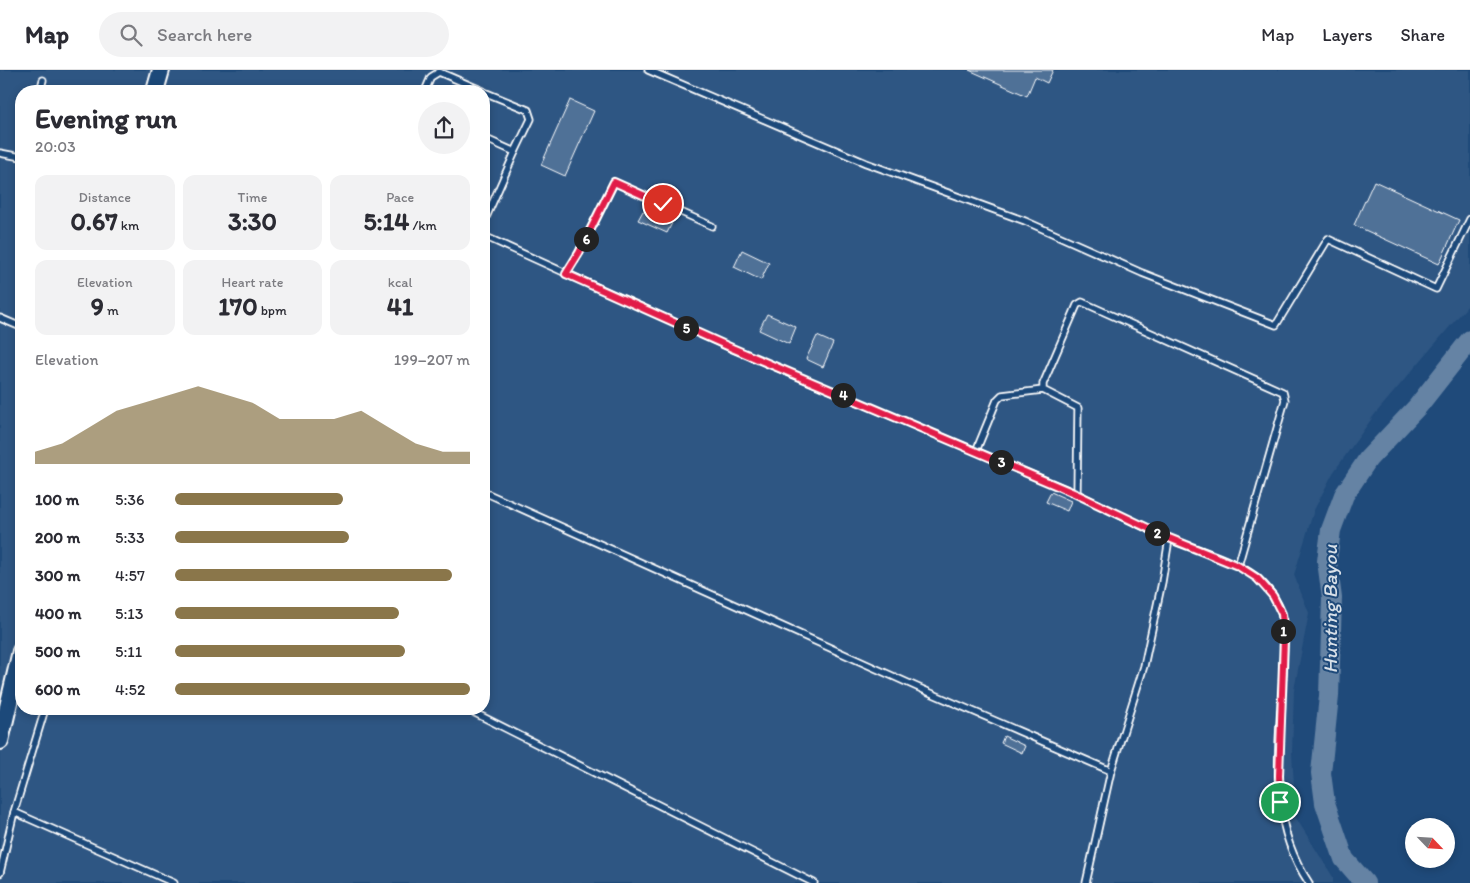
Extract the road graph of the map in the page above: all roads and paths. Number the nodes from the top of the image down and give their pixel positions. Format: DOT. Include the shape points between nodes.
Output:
graph roads {
  1 [pos="161,70"];
  2 [pos="648,70"];
  3 [pos="43,80"];
  4 [pos="42,85"];
  5 [pos="157,85"];
  6 [pos="428,85"];
  7 [pos="469,85"];
  8 [pos="490,94"];
  9 [pos="490,141"];
  10 [pos="515,152"];
  11 [pos="0,154"];
  12 [pos="15,156"];
  13 [pos="490,208"];
  14 [pos="1470,220"];
  15 [pos="712,226"];
  16 [pos="490,239"];
  17 [pos="566,274"];
  18 [pos="0,318"];
  19 [pos="15,324"];
  20 [pos="1043,390"];
  21 [pos="976,451"];
  22 [pos="1076,494"];
  23 [pos="490,495"];
  24 [pos="1169,538"];
  25 [pos="1238,566"];
  26 [pos="15,671"];
  27 [pos="3,710"];
  28 [pos="43,715"];
  29 [pos="479,715"];
  30 [pos="0,741"];
  31 [pos="1111,771"];
  32 [pos="14,812"];
  33 [pos="0,873"];
  34 [pos="174,883"];
  35 [pos="814,883"];
  36 [pos="1086,883"];
  37 [pos="1309,883"];
  1 -- 5 [label="main road"];
  2 -- 14 [label="lane" via="857,159 1025,221 1142,274 1276,325 1328,239 1436,289"];
  3 -- 4 [label="lane"];
  6 -- 7 [label="lane" via="431,77 439,72"];
  8 -- 10 [label="lane" via="528,110 531,119"];
  9 -- 10 [label="lane"];
  10 -- 13 [label="lane"];
  11 -- 12 [label="lane"];
  15 -- 17 [label="lane" via="614,182"];
  16 -- 17 [label="lane"];
  17 -- 21 [label="lane"];
  18 -- 19 [label="lane"];
  20 -- 21 [label="lane" via="1002,395"];
  20 -- 22 [label="lane" via="1078,408"];
  20 -- 25 [label="lane" via="1077,305 1082,302 1283,392 1285,400"];
  21 -- 22 [label="lane"];
  22 -- 24 [label="lane"];
  23 -- 31 [label="lane"];
  24 -- 25 [label="lane"];
  24 -- 31 [label="lane" via="1144,666"];
  25 -- 37 [label="lane" via="1257,578 1273,596 1282,614 1280,802 1291,850"];
  26 -- 27 [label="main road"];
  27 -- 30 [label="main road"];
  28 -- 32 [label="lane"];
  29 -- 35 [label="lane"];
  31 -- 36 [label="lane"];
  32 -- 33 [label="lane"];
  32 -- 34 [label="lane"];
}
